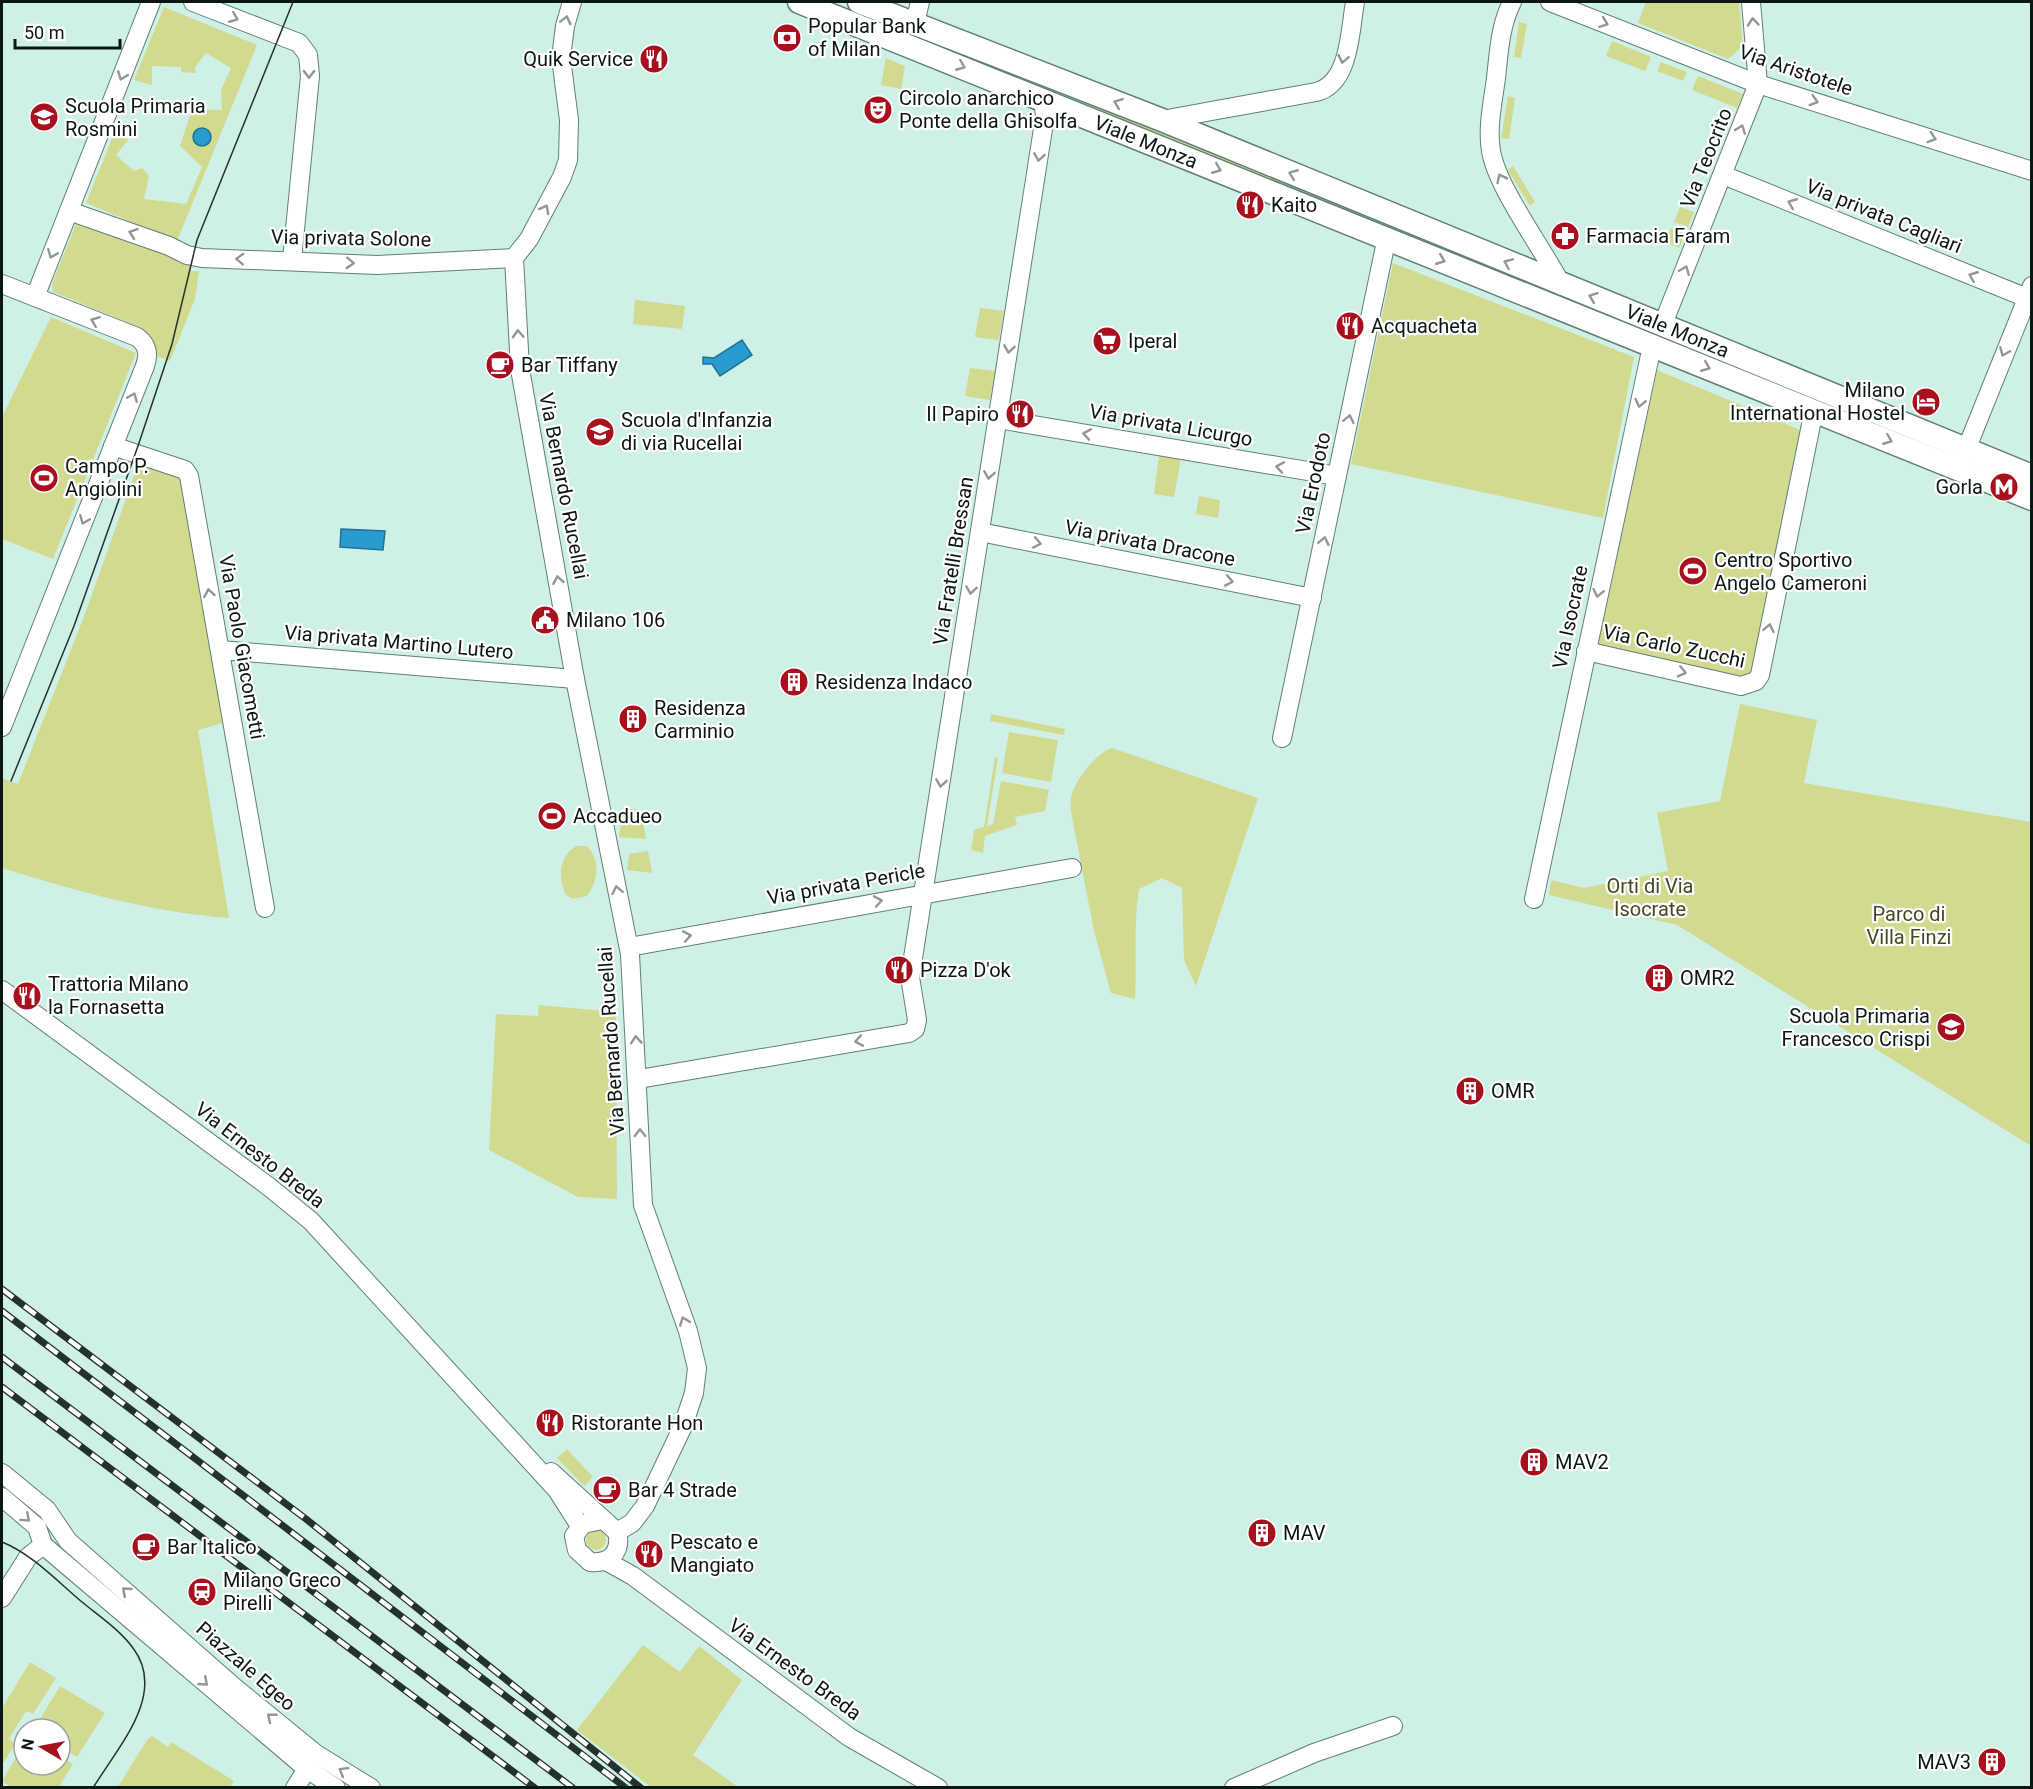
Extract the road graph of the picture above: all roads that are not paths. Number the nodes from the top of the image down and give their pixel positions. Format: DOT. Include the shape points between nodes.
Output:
graph roads {
  1 [pos="151,2"];
  2 [pos="193,2"];
  3 [pos="572,2"];
  4 [pos="799,2"];
  5 [pos="859,2"];
  6 [pos="1355,2"];
  7 [pos="1512,2"];
  8 [pos="1550,2"];
  9 [pos="1751,2"];
  10 [pos="917,12"];
  11 [pos="906,44"];
  12 [pos="1758,84"];
  13 [pos="1043,99"];
  14 [pos="1162,120"];
  15 [pos="2031,171"];
  16 [pos="1723,175"];
  17 [pos="69,211"];
  18 [pos="1390,213"];
  19 [pos="1387,237"];
  20 [pos="514,258"];
  21 [pos="292,260"];
  22 [pos="2,284"];
  23 [pos="1562,286"];
  24 [pos="2030,295"];
  25 [pos="35,297"];
  26 [pos="1663,324"];
  27 [pos="1652,346"];
  28 [pos="1814,410"];
  29 [pos="998,419"];
  30 [pos="113,446"];
  31 [pos="1962,459"];
  32 [pos="1337,476"];
  33 [pos="2031,476"];
  34 [pos="2031,499"];
  35 [pos="980,532"];
  36 [pos="1312,598"];
  37 [pos="220,650"];
  38 [pos="1586,651"];
  39 [pos="575,679"];
  40 [pos="2,727"];
  41 [pos="1282,738"];
  42 [pos="1072,868"];
  43 [pos="924,893"];
  44 [pos="1534,899"];
  45 [pos="265,908"];
  46 [pos="629,947"];
  47 [pos="2,990"];
  48 [pos="639,1078"];
  49 [pos="535,1467"];
  50 [pos="2,1473"];
  51 [pos="2,1497"];
  52 [pos="602,1520"];
  53 [pos="580,1526"];
  54 [pos="618,1539"];
  55 [pos="43,1545"];
  56 [pos="606,1561"];
  57 [pos="633,1576"];
  58 [pos="2,1598"];
  59 [pos="1393,1726"];
  60 [pos="311,1762"];
  61 [pos="295,1788"];
  62 [pos="336,1788"];
  63 [pos="370,1788"];
  64 [pos="938,1788"];
  65 [pos="1234,1788"];
  1 -- 17 [label="street, one-way"];
  2 -- 21 [label="street, one-way" via="302,46 310,65"];
  20 -- 3 [label="street, one-way" via="529,238 568,160 569,126 561,58"];
  4 -- 11 [label="main road, Viale Monza"];
  5 -- 10 [label="main road, Viale Monza"];
  6 -- 14 [label="street, one-way" via="1341,70 1330,87"];
  23 -- 7 [label="street, one-way" via="1502,180 1491,152 1504,21"];
  8 -- 12 [label="street, Via Aristotele, one-way"];
  12 -- 9 [label="street, Via Teocrito, one-way"];
  10 -- 11 [label="main road"];
  14 -- 10 [label="main road, Viale Monza, one-way"];
  11 -- 13 [label="main road, Viale Monza, one-way"];
  12 -- 15 [label="street, Via Aristotele, one-way"];
  16 -- 12 [label="street, Via Teocrito, one-way"];
  13 -- 19 [label="main road, Viale Monza, one-way"];
  13 -- 29 [label="street, Via Fratelli Bressan, one-way" via="1045,116"];
  18 -- 14 [label="main road, Viale Monza, one-way"];
  24 -- 16 [label="street, Via privata Cagliari, one-way"];
  26 -- 16 [label="street, Via Teocrito, one-way"];
  21 -- 17 [label="street, Via privata Solone, one-way" via="188,255"];
  17 -- 25 [label="street, one-way"];
  18 -- 19 [label="main road"];
  23 -- 18 [label="main road, Viale Monza, one-way"];
  19 -- 27 [label="main road, Viale Monza, one-way"];
  32 -- 19 [label="street, Via Erodoto, one-way"];
  21 -- 20 [label="street, Via privata Solone, one-way" via="377,265"];
  39 -- 20 [label="street, Via Bernardo Rucellai, one-way" via="520,369"];
  22 -- 25 [label="street"];
  26 -- 23 [label="main road, Viale Monza, one-way"];
  24 -- 31 [label="street, one-way"];
  30 -- 25 [label="street, one-way" via="145,366 146,346 134,336"];
  26 -- 31 [label="main road, Viale Monza"];
  27 -- 28 [label="main road, Viale Monza, one-way"];
  27 -- 38 [label="street, Via Isocrate, one-way"];
  28 -- 31 [label="main road, Viale Monza, one-way"];
  38 -- 28 [label="street, Via Carlo Zucchi, one-way" via="1741,686 1753,684 1760,675"];
  32 -- 29 [label="street, Via privata Licurgo, one-way"];
  29 -- 35 [label="street, Via Fratelli Bressan, one-way"];
  37 -- 30 [label="street, Via Paolo Giacometti, one-way" via="189,476 179,468"];
  30 -- 40 [label="street, one-way"];
  31 -- 33 [label="main road, Viale Monza"];
  31 -- 34 [label="main road, Viale Monza"];
  36 -- 32 [label="street, Via Erodoto, one-way"];
  35 -- 36 [label="street, Via privata Dracone, one-way"];
  35 -- 43 [label="street, Via Fratelli Bressan, one-way"];
  36 -- 41 [label="street, Via Erodoto"];
  37 -- 39 [label="street, Via privata Martino Lutero"];
  37 -- 45 [label="street, Via Paolo Giacometti"];
  38 -- 44 [label="street, Via Isocrate"];
  46 -- 39 [label="street, Via Bernardo Rucellai, one-way"];
  42 -- 43 [label="street, Via privata Pericle"];
  46 -- 43 [label="street, Via privata Pericle, one-way"];
  43 -- 48 [label="street, Via Fratelli Bressan, one-way" via="910,977 917,1020 915,1029 909,1033"];
  48 -- 46 [label="street, Via Bernardo Rucellai, one-way"];
  47 -- 49 [label="street, Via Ernesto Breda" via="298,1209"];
  54 -- 48 [label="street, Via Bernardo Rucellai, one-way" via="645,1506 683,1426 696,1377 691,1340 643,1205"];
  49 -- 52 [label="street, Via Ernesto Breda" via="560,1478"];
  49 -- 53 [label="street, Via Ernesto Breda" via="557,1490"];
  60 -- 50 [label="street, Piazzale Egeo, one-way" via="234,1687 68,1541 47,1510"];
  51 -- 55 [label="street, Piazzale Egeo, one-way" via="37,1527"];
  52 -- 53 [label="street"];
  52 -- 54 [label="street, Via Ernesto Breda" via="611,1523"];
  53 -- 56 [label="street, Via Ernesto Breda" via="574,1541 580,1554 591,1562"];
  54 -- 56 [label="street" via="614,1555"];
  54 -- 57 [label="street, Via Ernesto Breda"];
  55 -- 58 [label="street" via="28,1557"];
  55 -- 60 [label="street, Piazzale Egeo, one-way"];
  56 -- 57 [label="street, Via Ernesto Breda"];
  57 -- 64 [label="street, Via Ernesto Breda" via="849,1737"];
  59 -- 65 [label="street" via="1314,1753"];
  60 -- 61 [label="street"];
  60 -- 62 [label="street"];
  63 -- 60 [label="street, one-way"];
}
